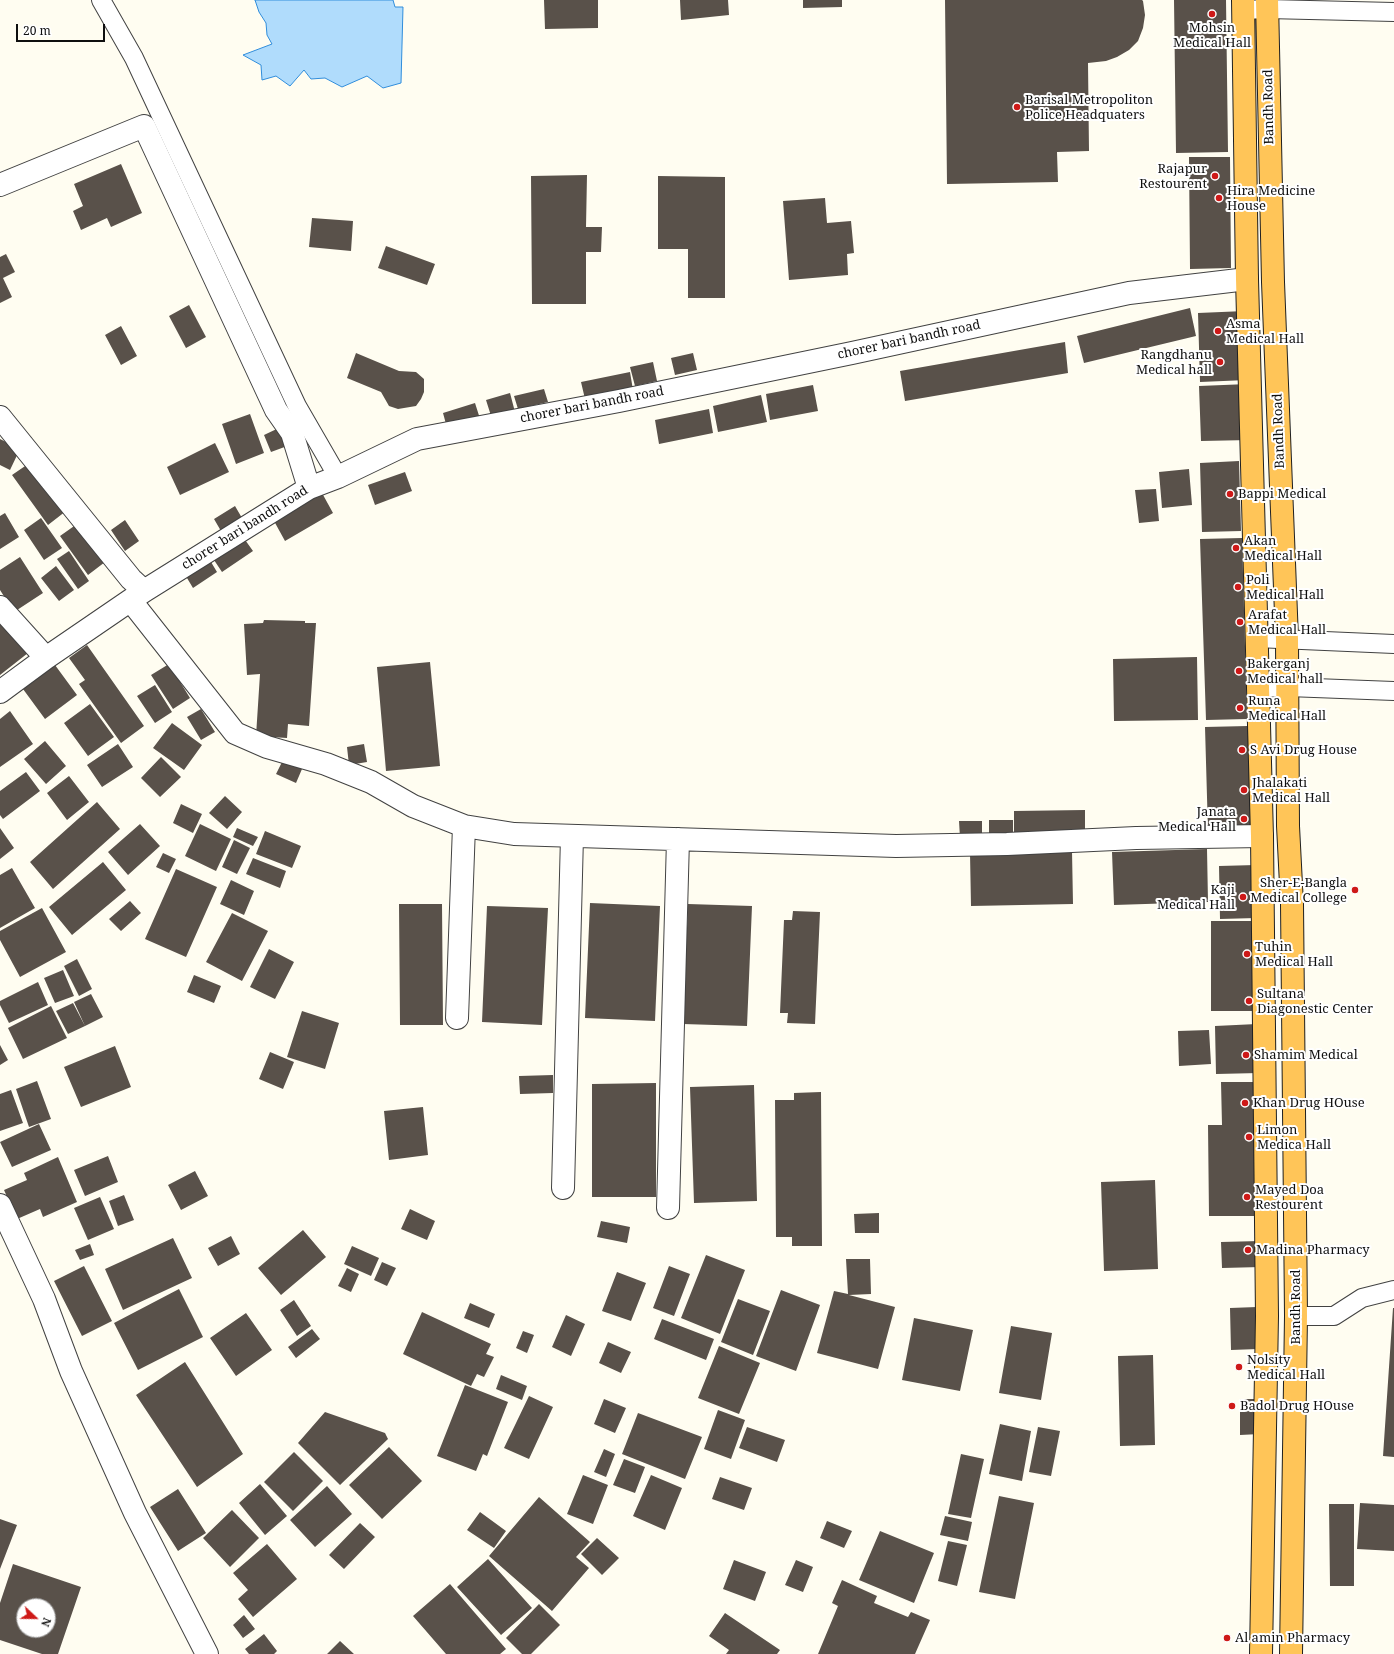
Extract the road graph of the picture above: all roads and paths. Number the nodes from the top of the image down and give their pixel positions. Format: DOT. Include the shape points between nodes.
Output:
graph roads {
  1 [pos="101,0"];
  2 [pos="1267,4"];
  3 [pos="1243,5"];
  4 [pos="1394,12"];
  5 [pos="0,185"];
  6 [pos="1247,279"];
  7 [pos="0,417"];
  8 [pos="338,477"];
  9 [pos="309,488"];
  10 [pos="137,596"];
  11 [pos="0,607"];
  12 [pos="1256,638"];
  13 [pos="1287,639"];
  14 [pos="1394,644"];
  15 [pos="46,658"];
  16 [pos="1288,687"];
  17 [pos="1258,688"];
  18 [pos="1394,691"];
  19 [pos="0,692"];
  20 [pos="464,826"];
  21 [pos="572,836"];
  22 [pos="1262,836"];
  23 [pos="678,839"];
  24 [pos="457,1018"];
  25 [pos="563,1188"];
  26 [pos="0,1205"];
  27 [pos="668,1208"];
  28 [pos="1394,1290"];
  29 [pos="1267,1316"];
  30 [pos="1296,1316"];
  31 [pos="207,1654"];
  32 [pos="1261,1654"];
  33 [pos="1291,1654"];
  1 -- 8 [label="lane" via="134,58 297,406"];
  2 -- 3 [label="lane"];
  2 -- 4 [label="lane"];
  2 -- 13 [label="highway, Bandh Road" via="1273,282"];
  3 -- 6 [label="highway, Bandh Road"];
  5 -- 9 [label="street" via="144,126 276,410 292,433"];
  6 -- 8 [label="street, chorer bari bandh road" via="1129,293 417,440"];
  6 -- 12 [label="highway, Bandh Road"];
  7 -- 10 [label="street" via="131,580"];
  8 -- 9 [label="street, chorer bari bandh road"];
  9 -- 10 [label="street, chorer bari bandh road"];
  10 -- 15 [label="street, chorer bari bandh road"];
  10 -- 20 [label="street" via="235,733 267,747 326,764 371,782 413,806"];
  11 -- 15 [label="street"];
  12 -- 13 [label="lane"];
  12 -- 17 [label="highway, Bandh Road"];
  13 -- 14 [label="lane"];
  13 -- 16 [label="highway, Bandh Road"];
  15 -- 19 [label="street, chorer bari bandh road"];
  16 -- 17 [label="lane"];
  16 -- 18 [label="lane"];
  16 -- 30 [label="highway, Bandh Road"];
  17 -- 22 [label="highway, Bandh Road"];
  20 -- 21 [label="street" via="514,834"];
  20 -- 24 [label="street"];
  21 -- 23 [label="street"];
  21 -- 25 [label="street"];
  22 -- 23 [label="street" via="896,846"];
  22 -- 29 [label="highway, Bandh Road"];
  23 -- 27 [label="street"];
  26 -- 31 [label="street" via="44,1299 71,1371 135,1513"];
  28 -- 30 [label="lane" via="1362,1298 1334,1316"];
  29 -- 30 [label="highway"];
  29 -- 32 [label="highway, Bandh Road"];
  30 -- 33 [label="highway, Bandh Road"];
}
